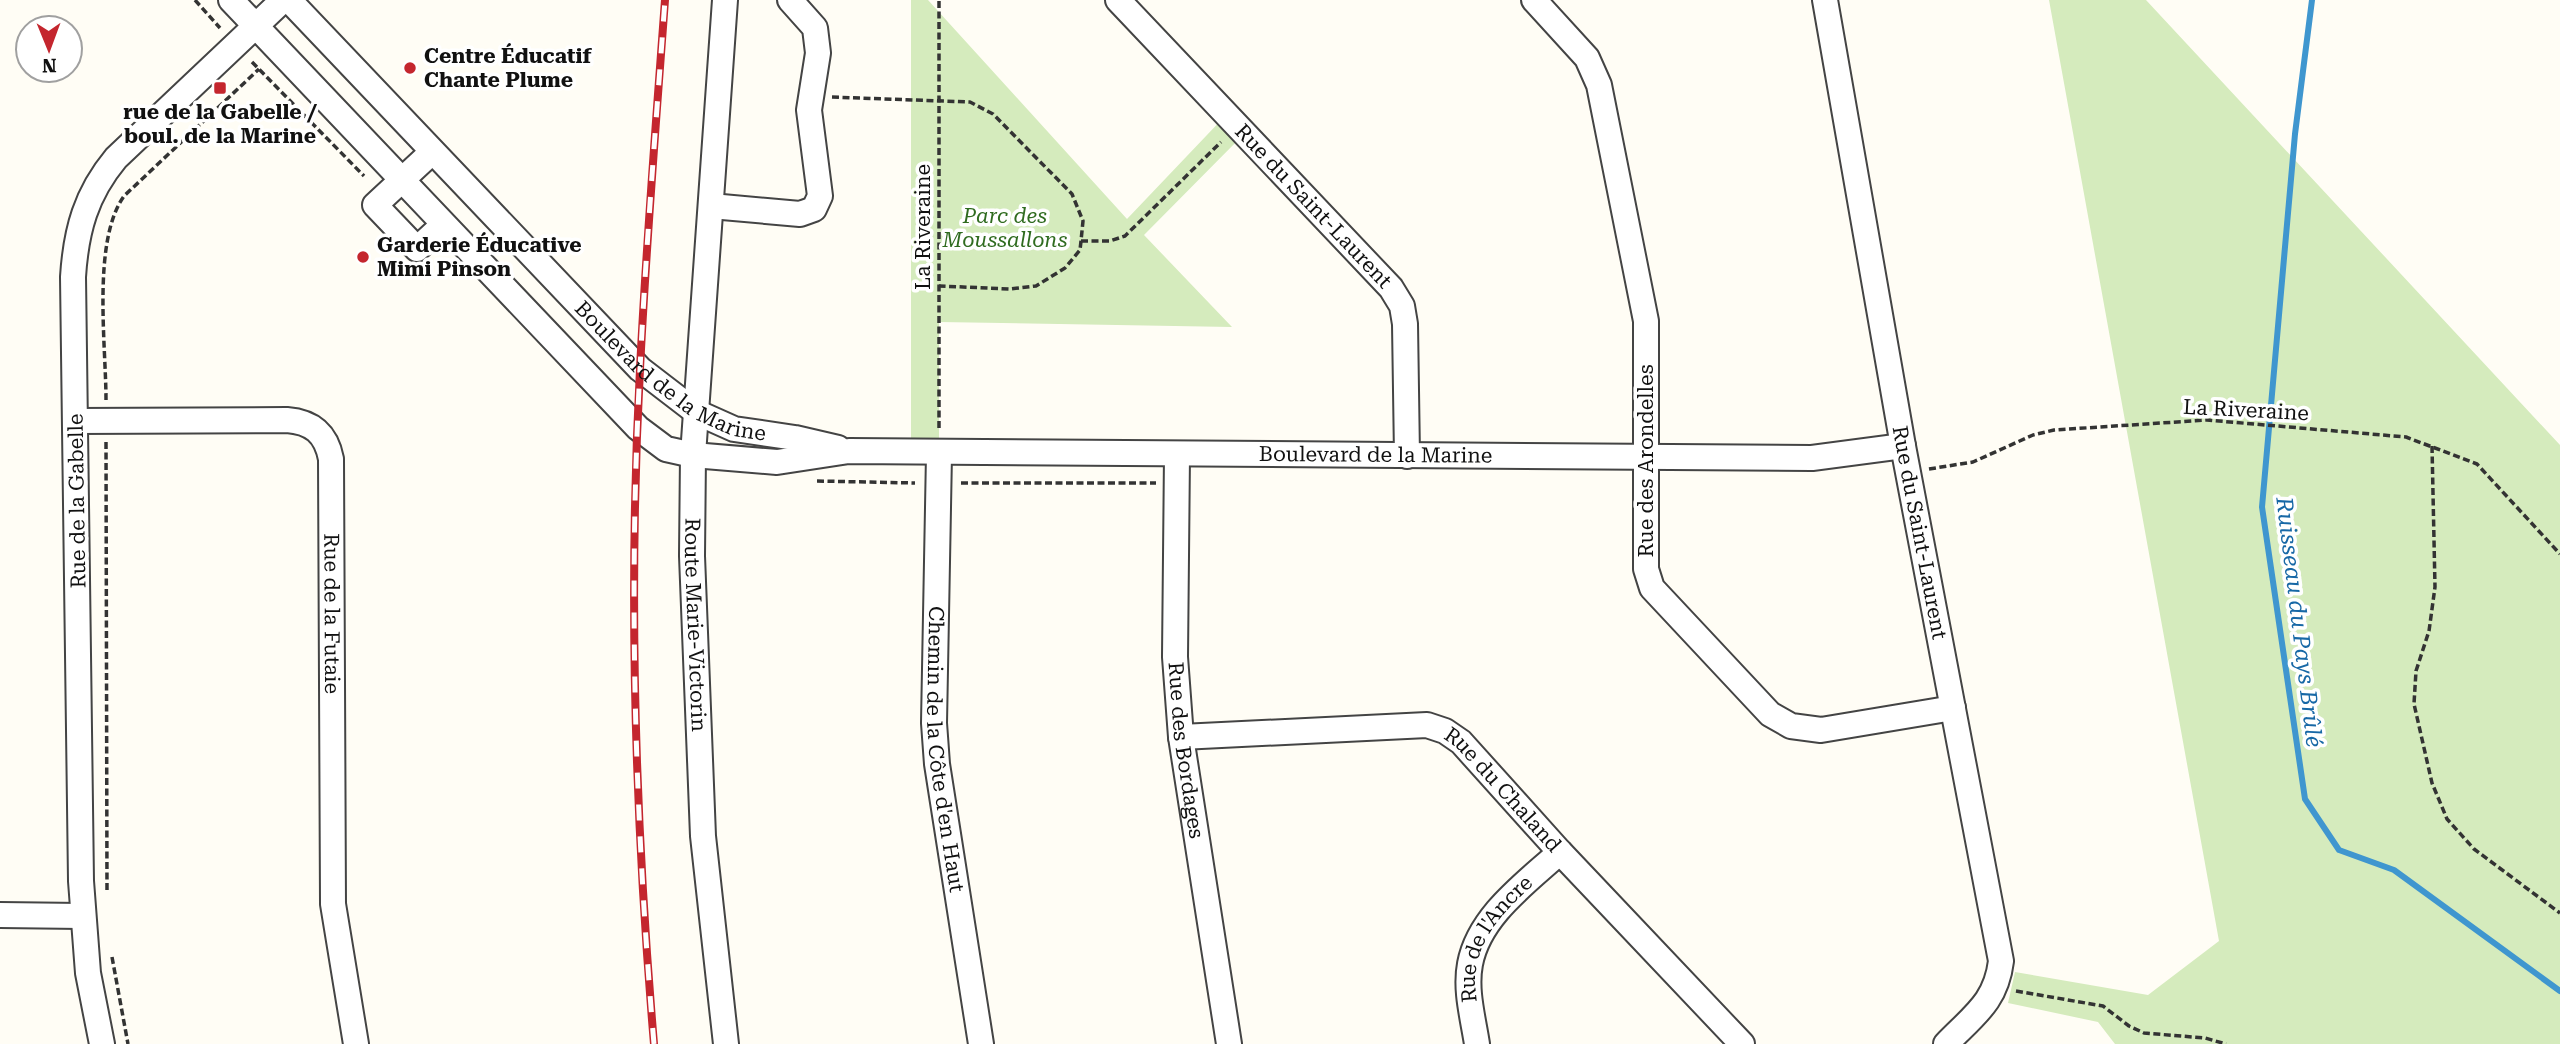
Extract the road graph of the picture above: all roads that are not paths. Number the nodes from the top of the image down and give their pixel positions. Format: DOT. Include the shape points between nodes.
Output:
graph roads {
  1 [pos="231,0"];
  2 [pos="283,0"];
  3 [pos="289,0"];
  4 [pos="725,0"];
  5 [pos="790,0"];
  6 [pos="1118,0"];
  7 [pos="1534,0"];
  8 [pos="1825,0"];
  9 [pos="255,27"];
  10 [pos="432,152"];
  11 [pos="402,181"];
  12 [pos="710,206"];
  13 [pos="443,225"];
  14 [pos="696,412"];
  15 [pos="76,421"];
  16 [pos="1903,446"];
  17 [pos="849,451"];
  18 [pos="939,454"];
  19 [pos="693,455"];
  20 [pos="1177,455"];
  21 [pos="1406,456"];
  22 [pos="1646,457"];
  23 [pos="1953,708"];
  24 [pos="1181,737"];
  25 [pos="1560,852"];
  26 [pos="0,915"];
  27 [pos="82,916"];
  28 [pos="102,1044"];
  29 [pos="356,1044"];
  30 [pos="726,1044"];
  31 [pos="981,1044"];
  32 [pos="1229,1044"];
  33 [pos="1477,1044"];
  34 [pos="1742,1044"];
  35 [pos="1946,1044"];
  1 -- 9 [label="street, Boulevard de la Marine"];
  2 -- 9 [label="street, Rue de la Gabelle"];
  3 -- 10 [label="street, Boulevard de la Marine"];
  4 -- 12 [label="street, Route Marie-Victorin"];
  5 -- 12 [label="street" via="815,28 818,53 809,127 820,196 814,209 800,214"];
  6 -- 21 [label="street, Rue du Saint-Laurent" via="1391,288 1402,306 1405,324"];
  7 -- 22 [label="street, Rue des Arondelles" via="1587,58 1600,85 1646,321"];
  8 -- 16 [label="street, Rue du Saint-Laurent"];
  9 -- 11 [label="street, Boulevard de la Marine"];
  9 -- 15 [label="street, Rue de la Gabelle" via="116,158 85,207 73,277"];
  10 -- 11 [label="street"];
  10 -- 14 [label="street, Boulevard de la Marine" via="640,369"];
  11 -- 13 [label="street, Boulevard de la Marine"];
  11 -- 13 [label="street" via="375,205 418,249"];
  12 -- 14 [label="street, Route Marie-Victorin"];
  13 -- 19 [label="street, Boulevard de la Marine" via="638,428 666,449"];
  14 -- 17 [label="street, Boulevard de la Marine" via="734,429"];
  14 -- 19 [label="street, Route Marie-Victorin"];
  15 -- 27 [label="street, Rue de la Gabelle"];
  15 -- 29 [label="street, Rue de la Futaie" via="287,419 310,425 325,438 331,459 333,904"];
  16 -- 22 [label="street, Boulevard de la Marine" via="1812,458"];
  16 -- 23 [label="street, Rue du Saint-Laurent"];
  17 -- 18 [label="street, Boulevard de la Marine"];
  17 -- 19 [label="street, Boulevard de la Marine" via="777,462"];
  18 -- 20 [label="street, Boulevard de la Marine"];
  18 -- 31 [label="street, Chemin de la Côte d'en Haut" via="934,723"];
  19 -- 30 [label="street, Route Marie-Victorin" via="697,737 709,902"];
  20 -- 21 [label="street, Boulevard de la Marine"];
  20 -- 24 [label="street, Rue des Bordages" via="1175,657"];
  21 -- 22 [label="street, Boulevard de la Marine"];
  22 -- 23 [label="street, Rue des Arondelles" via="1646,569 1652,588 1770,714 1791,726 1821,730"];
  23 -- 35 [label="street, Rue du Saint-Laurent" via="2001,961 1998,984 1990,999"];
  24 -- 25 [label="street, Rue du Chaland" via="1436,728 1461,742"];
  24 -- 32 [label="street, Rue des Bordages"];
  25 -- 33 [label="street, Rue de l'Ancre" via="1493,915 1479,937 1468,989"];
  25 -- 34 [label="street, Rue du Chaland"];
  26 -- 27 [label="street"];
  27 -- 28 [label="street, Rue de la Gabelle"];
}
